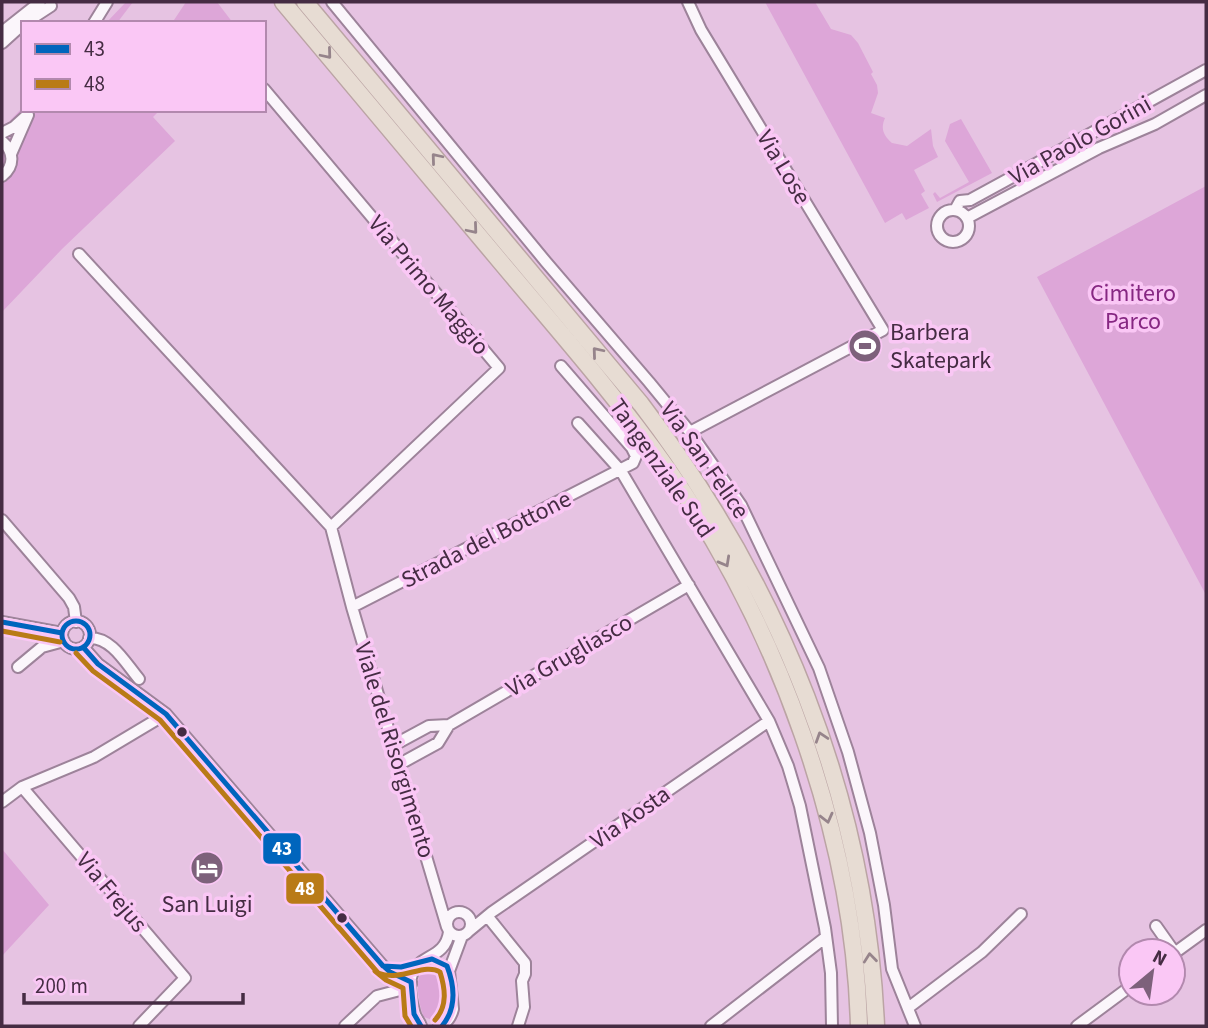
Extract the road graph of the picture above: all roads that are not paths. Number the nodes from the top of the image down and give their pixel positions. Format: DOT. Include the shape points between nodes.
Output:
graph roads {
  1 [pos="107,2"];
  2 [pos="283,2"];
  3 [pos="305,2"];
  4 [pos="332,2"];
  5 [pos="688,2"];
  6 [pos="48,3"];
  7 [pos="27,21"];
  8 [pos="95,21"];
  9 [pos="21,27"];
  10 [pos="2,32"];
  11 [pos="2,43"];
  12 [pos="1206,70"];
  13 [pos="266,91"];
  14 [pos="1206,95"];
  15 [pos="30,113"];
  16 [pos="2,133"];
  17 [pos="2,141"];
  18 [pos="11,154"];
  19 [pos="2,176"];
  20 [pos="955,210"];
  21 [pos="967,218"];
  22 [pos="79,254"];
  23 [pos="561,366"];
  24 [pos="578,423"];
  25 [pos="690,432"];
  26 [pos="621,471"];
  27 [pos="2,520"];
  28 [pos="331,527"];
  29 [pos="688,585"];
  30 [pos="352,607"];
  31 [pos="2,622"];
  32 [pos="76,622"];
  33 [pos="63,637"];
  34 [pos="86,643"];
  35 [pos="18,667"];
  36 [pos="139,679"];
  37 [pos="166,714"];
  38 [pos="769,721"];
  39 [pos="449,725"];
  40 [pos="392,746"];
  41 [pos="398,765"];
  42 [pos="22,787"];
  43 [pos="2,802"];
  44 [pos="438,893"];
  45 [pos="463,914"];
  46 [pos="490,914"];
  47 [pos="1021,914"];
  48 [pos="1156,926"];
  49 [pos="448,929"];
  50 [pos="1206,929"];
  51 [pos="465,933"];
  52 [pos="826,937"];
  53 [pos="1163,937"];
  54 [pos="1187,944"];
  55 [pos="427,958"];
  56 [pos="416,965"];
  57 [pos="383,966"];
  58 [pos="449,971"];
  59 [pos="411,983"];
  60 [pos="1117,996"];
  61 [pos="371,1000"];
  62 [pos="413,1008"];
  63 [pos="908,1008"];
  64 [pos="423,1024"];
  65 [pos="139,1026"];
  66 [pos="345,1026"];
  67 [pos="441,1026"];
  68 [pos="518,1026"];
  69 [pos="711,1026"];
  70 [pos="832,1026"];
  71 [pos="859,1026"];
  72 [pos="876,1026"];
  73 [pos="915,1026"];
  74 [pos="1077,1026"];
  1 -- 8 [label="street"];
  2 -- 71 [label="highway, Tangenziale Sud, one-way" via="634,423 729,569 785,688 816,780 847,913"];
  72 -- 3 [label="highway, Tangenziale Sud, one-way" via="865,917 843,809 808,699 745,561 641,404"];
  4 -- 25 [label="street, Via San Felice"];
  5 -- 25 [label="street, Via Lose" via="883,330"];
  6 -- 7 [label="street"];
  6 -- 10 [label="street"];
  9 -- 11 [label="street"];
  12 -- 20 [label="street, Via Paolo Gorini" via="970,200 960,201"];
  13 -- 28 [label="street, Via Primo Maggio" via="499,368"];
  14 -- 21 [label="street, Via Paolo Gorini"];
  15 -- 16 [label="street"];
  15 -- 18 [label="street"];
  17 -- 18 [label="street"];
  18 -- 19 [label="street" via="10,167"];
  20 -- 21 [label="street"];
  20 -- 21 [label="street" via="938,220 943,239 964,238 969,231"];
  22 -- 28 [label="street"];
  23 -- 26 [label="street" via="635,452 633,463"];
  24 -- 26 [label="street"];
  25 -- 63 [label="street, Via San Felice" via="741,505 819,668 860,792 884,905 892,969"];
  26 -- 29 [label="street"];
  26 -- 30 [label="street, Strada del Bottone"];
  27 -- 32 [label="street" via="69,598"];
  28 -- 30 [label="street"];
  29 -- 38 [label="street"];
  29 -- 39 [label="street, Via Grugliasco"];
  30 -- 40 [label="street, Viale del Risorgimento"];
  31 -- 33 [label="street"];
  32 -- 33 [label="street" via="67,625"];
  32 -- 34 [label="street" via="85,625"];
  33 -- 34 [label="street" via="71,648"];
  33 -- 35 [label="street"];
  34 -- 36 [label="street" via="99,638 108,643"];
  34 -- 37 [label="street" via="97,664"];
  37 -- 42 [label="street" via="94,757"];
  37 -- 57 [label="street"];
  38 -- 46 [label="street, Via Aosta"];
  38 -- 52 [label="street" via="800,806"];
  39 -- 40 [label="street, Via Grugliasco" via="429,726"];
  39 -- 41 [label="street, Via Grugliasco" via="438,743"];
  40 -- 41 [label="street, Viale del Risorgimento"];
  41 -- 44 [label="street, Viale del Risorgimento"];
  42 -- 43 [label="street"];
  42 -- 65 [label="street, Via Frejus" via="185,978"];
  44 -- 45 [label="street"];
  44 -- 49 [label="street, Viale del Risorgimento"];
  45 -- 46 [label="street, Via Aosta"];
  45 -- 49 [label="street" via="449,916"];
  45 -- 51 [label="street" via="471,925"];
  46 -- 51 [label="street, Via Aosta"];
  46 -- 68 [label="street" via="525,963 524,1007"];
  47 -- 63 [label="street" via="982,952"];
  48 -- 53 [label="street"];
  49 -- 51 [label="street" via="455,936"];
  49 -- 55 [label="street" via="443,947"];
  50 -- 54 [label="street"];
  51 -- 58 [label="street"];
  52 -- 69 [label="street"];
  52 -- 70 [label="street"];
  55 -- 56 [label="street"];
  55 -- 58 [label="street" via="439,960"];
  56 -- 57 [label="street" via="397,970"];
  56 -- 59 [label="street"];
  57 -- 59 [label="street"];
  58 -- 67 [label="street" via="453,1009"];
  59 -- 61 [label="street"];
  59 -- 62 [label="street"];
  60 -- 74 [label="street"];
  61 -- 62 [label="street" via="393,997"];
  61 -- 66 [label="street"];
  62 -- 64 [label="street"];
  63 -- 73 [label="street, Via San Felice"];
}
